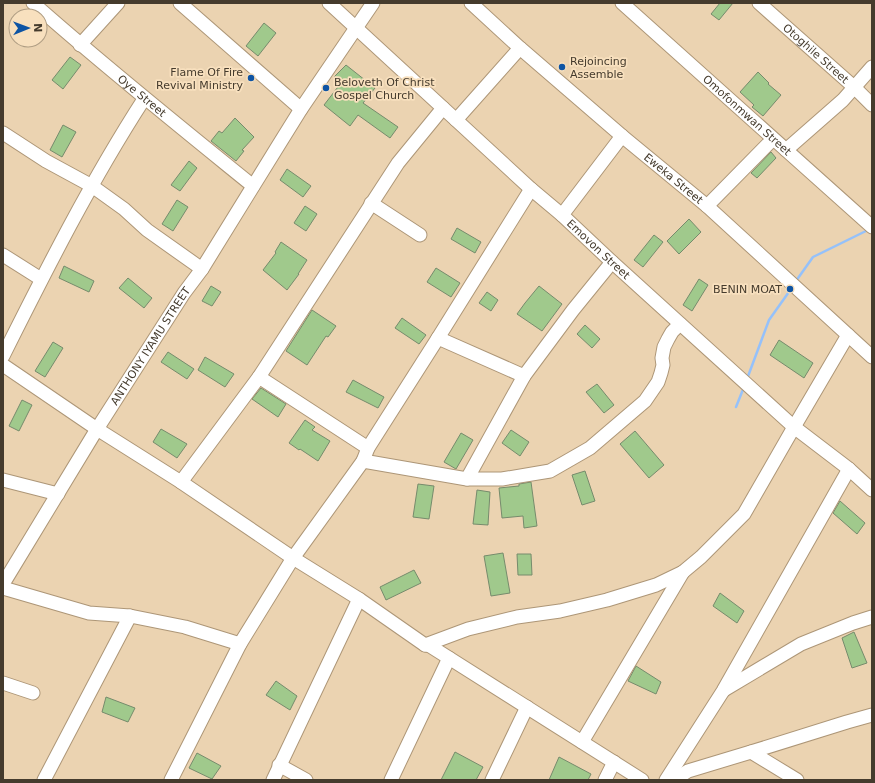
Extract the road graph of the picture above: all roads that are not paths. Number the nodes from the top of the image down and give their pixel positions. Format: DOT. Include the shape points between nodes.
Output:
graph roads {
  1 [pos="33,3"];
  2 [pos="118,3"];
  3 [pos="329,3"];
  4 [pos="373,3"];
  5 [pos="471,3"];
  6 [pos="622,3"];
  7 [pos="759,3"];
  8 [pos="188,6"];
  9 [pos="356,28"];
  10 [pos="80,45"];
  11 [pos="520,48"];
  12 [pos="872,67"];
  13 [pos="854,87"];
  14 [pos="144,99"];
  15 [pos="872,105"];
  16 [pos="301,108"];
  17 [pos="443,108"];
  18 [pos="456,120"];
  19 [pos="3,132"];
  20 [pos="622,136"];
  21 [pos="773,139"];
  22 [pos="786,150"];
  23 [pos="92,186"];
  24 [pos="253,186"];
  25 [pos="530,189"];
  26 [pos="371,203"];
  27 [pos="706,206"];
  28 [pos="562,215"];
  29 [pos="872,227"];
  30 [pos="420,235"];
  31 [pos="3,255"];
  32 [pos="612,262"];
  33 [pos="202,269"];
  34 [pos="41,279"];
  35 [pos="680,324"];
  36 [pos="848,335"];
  37 [pos="438,338"];
  38 [pos="3,356"];
  39 [pos="872,357"];
  40 [pos="3,365"];
  41 [pos="524,376"];
  42 [pos="259,377"];
  43 [pos="794,427"];
  44 [pos="96,430"];
  45 [pos="368,448"];
  46 [pos="362,461"];
  47 [pos="849,469"];
  48 [pos="3,480"];
  49 [pos="467,480"];
  50 [pos="181,482"];
  51 [pos="872,490"];
  52 [pos="58,494"];
  53 [pos="293,558"];
  54 [pos="683,572"];
  55 [pos="3,584"];
  56 [pos="3,588"];
  57 [pos="360,599"];
  58 [pos="130,616"];
  59 [pos="872,617"];
  60 [pos="240,644"];
  61 [pos="425,645"];
  62 [pos="449,658"];
  63 [pos="3,683"];
  64 [pos="723,691"];
  65 [pos="33,694"];
  66 [pos="527,707"];
  67 [pos="872,715"];
  68 [pos="582,742"];
  69 [pos="751,752"];
  70 [pos="614,762"];
  71 [pos="279,765"];
  72 [pos="44,780"];
  73 [pos="171,780"];
  74 [pos="273,780"];
  75 [pos="306,780"];
  76 [pos="391,780"];
  77 [pos="492,780"];
  78 [pos="605,780"];
  79 [pos="642,780"];
  80 [pos="666,780"];
  81 [pos="674,780"];
  82 [pos="797,780"];
  1 -- 10 [label="street, Oye Street"];
  2 -- 10 [label="street"];
  3 -- 9 [label="street, Emovon Street"];
  4 -- 9 [label="street"];
  5 -- 11 [label="street, Eweka Street"];
  6 -- 21 [label="street, Omofonmwan Street"];
  7 -- 13 [label="street, Otoghile Street"];
  8 -- 16 [label="street"];
  9 -- 16 [label="street"];
  9 -- 17 [label="street, Emovon Street"];
  10 -- 14 [label="street, Oye Street"];
  11 -- 18 [label="street"];
  11 -- 20 [label="street, Eweka Street"];
  12 -- 13 [label="street"];
  13 -- 15 [label="street, Otoghile Street"];
  13 -- 22 [label="street" via="843,100"];
  14 -- 23 [label="street"];
  14 -- 24 [label="street, Oye Street"];
  16 -- 24 [label="street, ANTHONY IYAMU STREET"];
  17 -- 18 [label="street, Emovon Street"];
  17 -- 26 [label="street" via="398,163"];
  18 -- 25 [label="street, Emovon Street"];
  19 -- 23 [label="street" via="46,161"];
  20 -- 27 [label="street, Eweka Street"];
  20 -- 28 [label="street"];
  21 -- 22 [label="street, Omofonmwan Street"];
  21 -- 27 [label="street"];
  22 -- 29 [label="street, Omofonmwan Street"];
  23 -- 33 [label="street"];
  23 -- 34 [label="street"];
  24 -- 33 [label="street, ANTHONY IYAMU STREET"];
  25 -- 28 [label="street, Emovon Street"];
  25 -- 37 [label="street"];
  26 -- 30 [label="street"];
  26 -- 42 [label="street"];
  27 -- 36 [label="street, Eweka Street"];
  28 -- 32 [label="street, Emovon Street"];
  31 -- 34 [label="street"];
  32 -- 35 [label="street, Emovon Street"];
  32 -- 41 [label="street"];
  33 -- 44 [label="street, ANTHONY IYAMU STREET"];
  34 -- 38 [label="street"];
  35 -- 43 [label="street, Emovon Street"];
  35 -- 49 [label="street" via="664,347 663,365 658,382 645,401 590,448 550,471 502,479"];
  36 -- 39 [label="street, Eweka Street"];
  36 -- 43 [label="street"];
  37 -- 41 [label="street"];
  37 -- 45 [label="street"];
  40 -- 44 [label="street"];
  41 -- 49 [label="street"];
  42 -- 45 [label="street"];
  42 -- 50 [label="street"];
  43 -- 47 [label="street, Emovon Street"];
  43 -- 54 [label="street" via="744,514"];
  44 -- 50 [label="street"];
  44 -- 52 [label="street, ANTHONY IYAMU STREET"];
  45 -- 46 [label="street"];
  46 -- 49 [label="street"];
  46 -- 53 [label="street"];
  47 -- 51 [label="street, Emovon Street"];
  47 -- 64 [label="street"];
  48 -- 52 [label="street"];
  50 -- 53 [label="street"];
  52 -- 55 [label="street, ANTHONY IYAMU STREET"];
  53 -- 57 [label="street"];
  53 -- 60 [label="street"];
  54 -- 61 [label="street" via="656,585 607,600 468,629"];
  54 -- 68 [label="street"];
  56 -- 58 [label="street" via="89,613"];
  57 -- 61 [label="street"];
  57 -- 71 [label="street"];
  58 -- 60 [label="street" via="185,627"];
  58 -- 72 [label="street"];
  59 -- 64 [label="street" via="801,644"];
  60 -- 73 [label="street"];
  61 -- 62 [label="street"];
  62 -- 66 [label="street"];
  62 -- 76 [label="street"];
  63 -- 65 [label="street"];
  64 -- 80 [label="street"];
  66 -- 68 [label="street"];
  66 -- 77 [label="street"];
  67 -- 69 [label="street"];
  68 -- 70 [label="street"];
  69 -- 81 [label="street" via="688,771"];
  69 -- 82 [label="street"];
  70 -- 78 [label="street"];
  70 -- 79 [label="street"];
  71 -- 74 [label="street"];
  71 -- 75 [label="street"];
}
